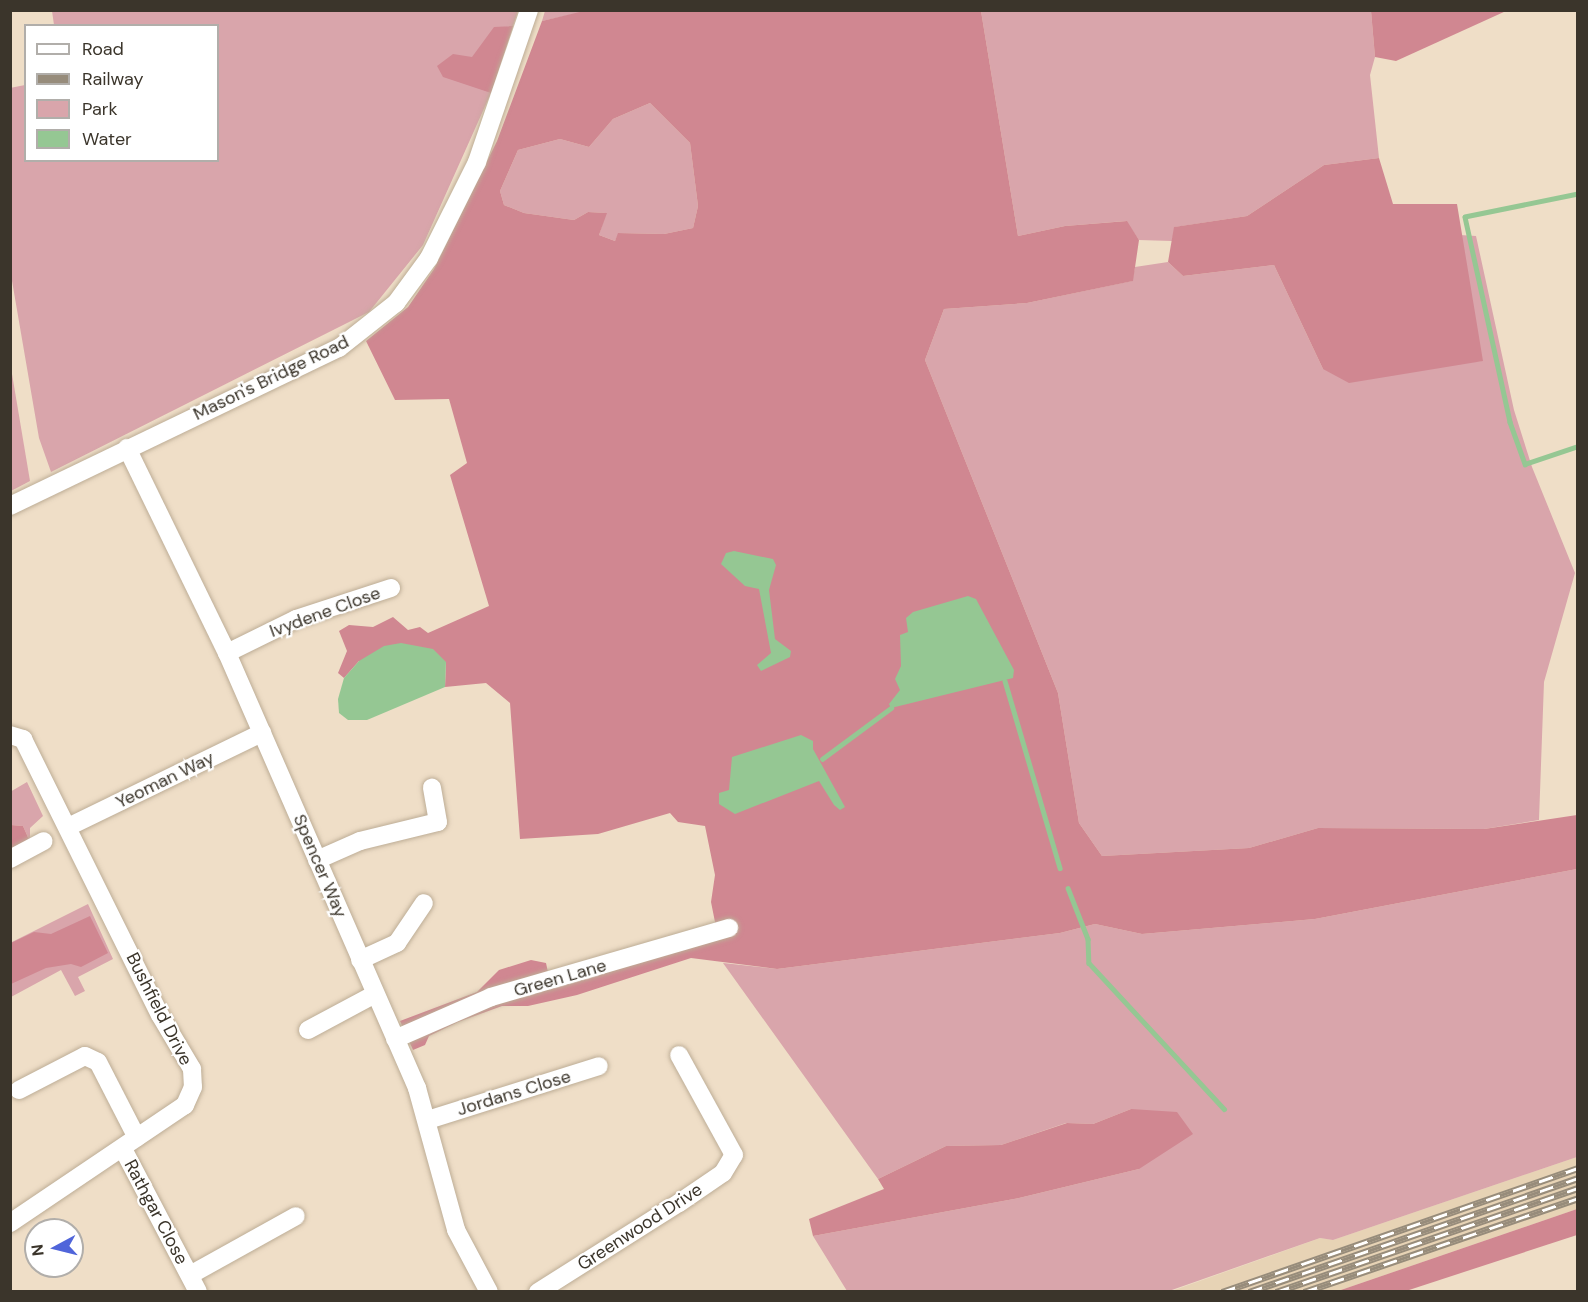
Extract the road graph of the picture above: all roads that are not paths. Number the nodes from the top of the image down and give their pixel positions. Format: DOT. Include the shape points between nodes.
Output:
graph roads {
  1 [pos="529,10"];
  2 [pos="127,448"];
  3 [pos="10,506"];
  4 [pos="391,588"];
  5 [pos="227,653"];
  6 [pos="262,733"];
  7 [pos="10,735"];
  8 [pos="432,788"];
  9 [pos="68,827"];
  10 [pos="44,841"];
  11 [pos="10,859"];
  12 [pos="317,860"];
  13 [pos="424,903"];
  14 [pos="729,928"];
  15 [pos="360,960"];
  16 [pos="375,994"];
  17 [pos="308,1030"];
  18 [pos="395,1039"];
  19 [pos="679,1055"];
  20 [pos="599,1066"];
  21 [pos="19,1090"];
  22 [pos="428,1120"];
  23 [pos="130,1143"];
  24 [pos="296,1216"];
  25 [pos="10,1223"];
  26 [pos="194,1283"];
  27 [pos="489,1292"];
  28 [pos="538,1292"];
  1 -- 2 [label="street, Mason's Bridge Road" via="501,100 469,181 429,258 396,303 339,348"];
  2 -- 3 [label="street, Mason's Bridge Road"];
  2 -- 5 [label="street, Spencer Way"];
  4 -- 5 [label="street, Ivydene Close" via="296,620"];
  5 -- 6 [label="street, Spencer Way"];
  6 -- 9 [label="street, Yeoman Way"];
  6 -- 12 [label="street, Spencer Way"];
  7 -- 9 [label="street, Bushfield Drive" via="23,739"];
  8 -- 12 [label="street" via="438,822 360,841"];
  9 -- 23 [label="street, Bushfield Drive" via="160,1015 192,1069 193,1087 185,1105"];
  10 -- 11 [label="street"];
  12 -- 15 [label="street, Spencer Way"];
  13 -- 15 [label="street" via="397,943"];
  14 -- 18 [label="street, Green Lane" via="492,997"];
  15 -- 16 [label="street, Spencer Way"];
  16 -- 17 [label="street"];
  16 -- 18 [label="street, Spencer Way"];
  18 -- 22 [label="street, Spencer Way"];
  19 -- 28 [label="street, Greenwood Drive" via="734,1155 723,1173"];
  20 -- 22 [label="street, Jordans Close"];
  21 -- 23 [label="street, Rathgar Close" via="85,1056 98,1062"];
  22 -- 27 [label="street, Spencer Way" via="456,1230"];
  23 -- 25 [label="street, Bushfield Drive"];
  23 -- 26 [label="street, Rathgar Close"];
  24 -- 26 [label="street, Rathgar Close"];
}
